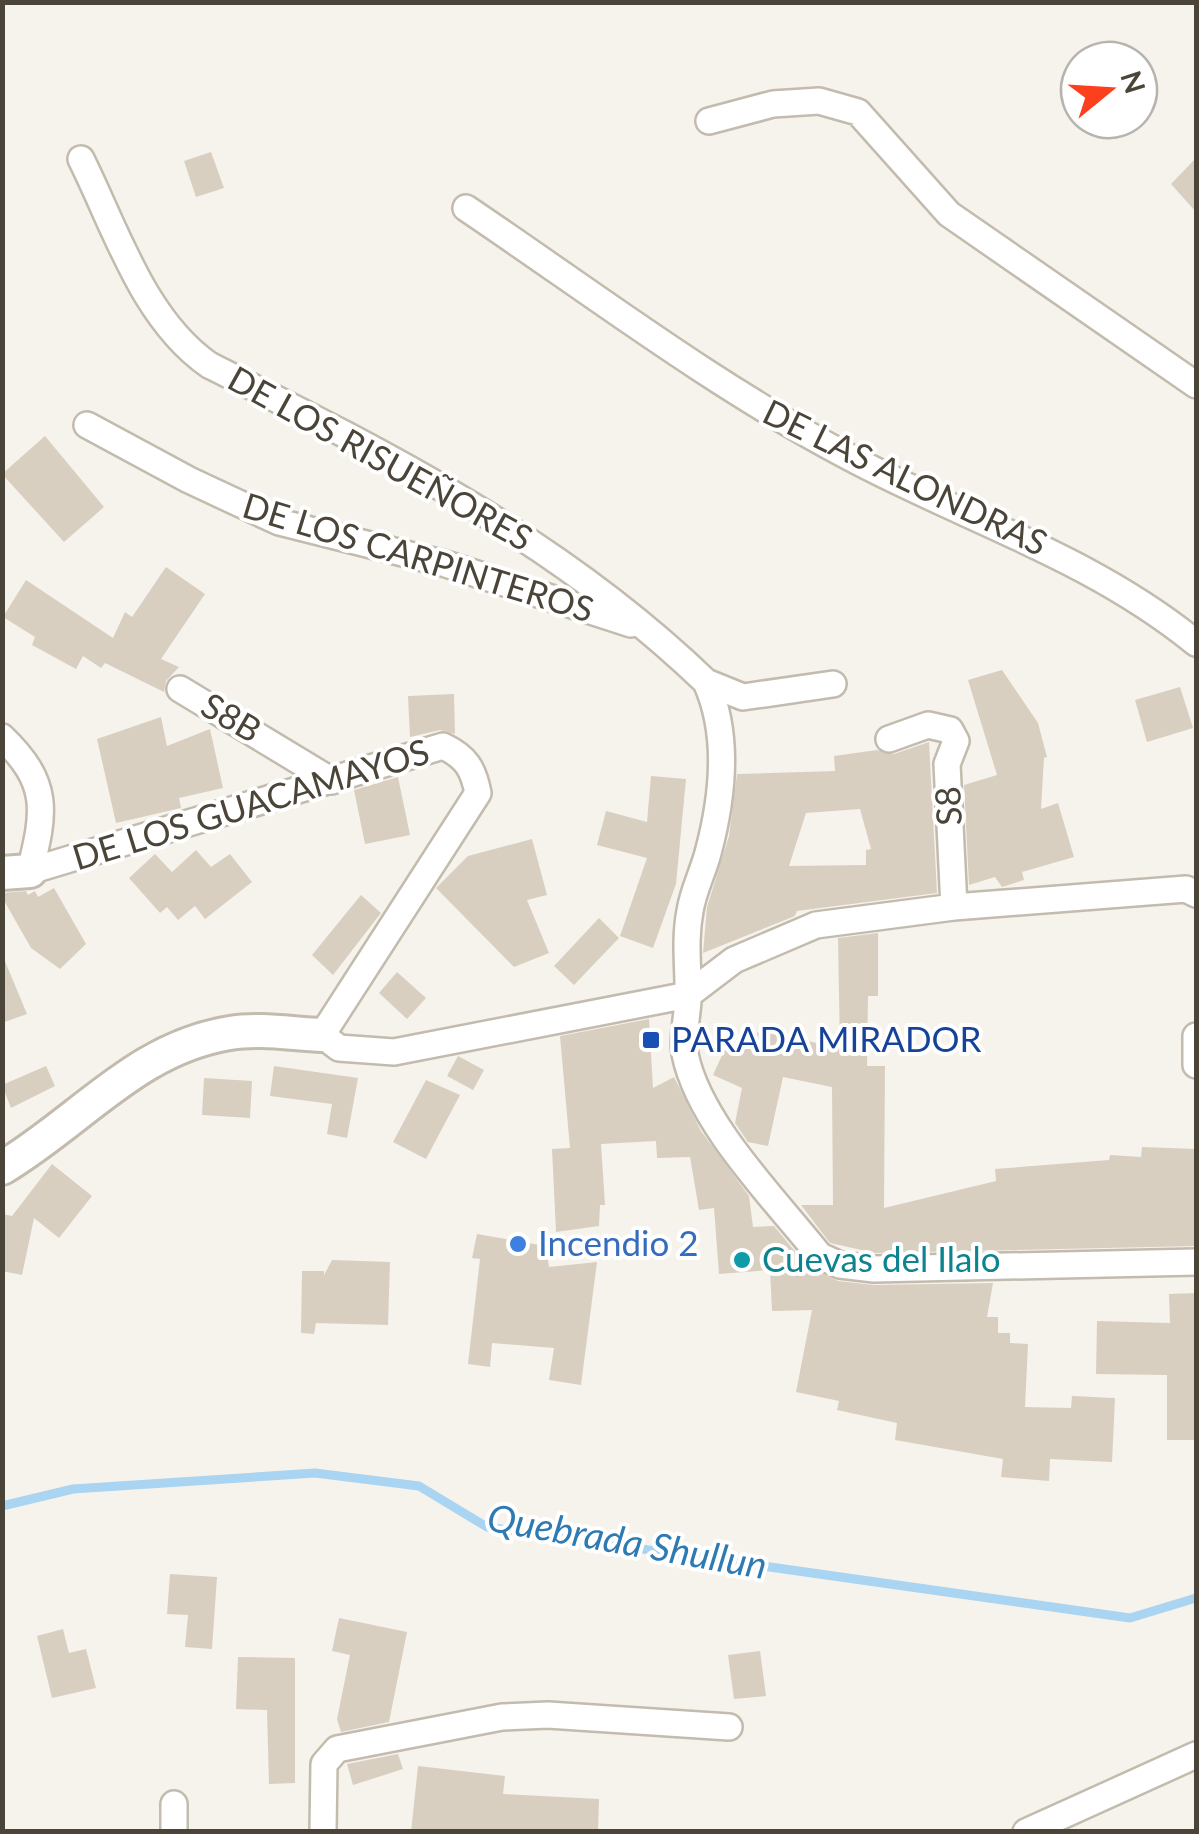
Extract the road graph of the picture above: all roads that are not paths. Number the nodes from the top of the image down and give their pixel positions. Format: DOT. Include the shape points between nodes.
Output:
graph roads {
  1 [pos="709,121"];
  2 [pos="81,159"];
  3 [pos="466,208"];
  4 [pos="1196,385"];
  5 [pos="87,424"];
  6 [pos="646,628"];
  7 [pos="1196,643"];
  8 [pos="706,682"];
  9 [pos="832,684"];
  10 [pos="180,688"];
  11 [pos="2,737"];
  12 [pos="890,739"];
  13 [pos="332,781"];
  14 [pos="16,872"];
  15 [pos="1196,894"];
  16 [pos="954,907"];
  17 [pos="688,995"];
  18 [pos="322,1035"];
  19 [pos="1196,1036"];
  20 [pos="1196,1065"];
  21 [pos="2,1168"];
  22 [pos="1196,1262"];
  23 [pos="729,1727"];
  24 [pos="1196,1755"];
  25 [pos="174,1804"];
  26 [pos="174,1832"];
  27 [pos="323,1832"];
  28 [pos="1026,1832"];
  1 -- 4 [label="street" via="773,104 820,101 858,112 949,214"];
  2 -- 6 [label="street, DE LOS RISUEÑORES" via="160,318 182,346 471,501 564,562"];
  3 -- 7 [label="street, DE LAS ALONDRAS" via="758,406 851,458 1088,568"];
  5 -- 6 [label="street, DE LOS CARPINTEROS" via="279,522 446,564"];
  6 -- 8 [label="street, DE LOS RISUEÑORES"];
  8 -- 9 [label="street" via="743,696"];
  8 -- 17 [label="street" via="724,750 709,852 690,906"];
  10 -- 13 [label="street, S8B"];
  11 -- 14 [label="street" via="28,762 39,788 42,820"];
  12 -- 16 [label="street, S8" via="928,725 950,730 956,741 947,764"];
  13 -- 14 [label="street, DE LOS GUACAMAYOS"];
  13 -- 18 [label="street, DE LOS GUACAMAYOS" via="444,746 474,770 478,793"];
  15 -- 16 [label="street"];
  16 -- 17 [label="street" via="816,925 734,960"];
  17 -- 18 [label="street" via="394,1052 339,1048"];
  17 -- 22 [label="street" via="684,1052 700,1097 820,1256 874,1269"];
  18 -- 21 [label="street" via="234,1032 188,1042 138,1065"];
  19 -- 20 [label="street"];
  23 -- 27 [label="street" via="502,1717 337,1749 324,1764"];
  24 -- 28 [label="street"];
  25 -- 26 [label="street"];
}
